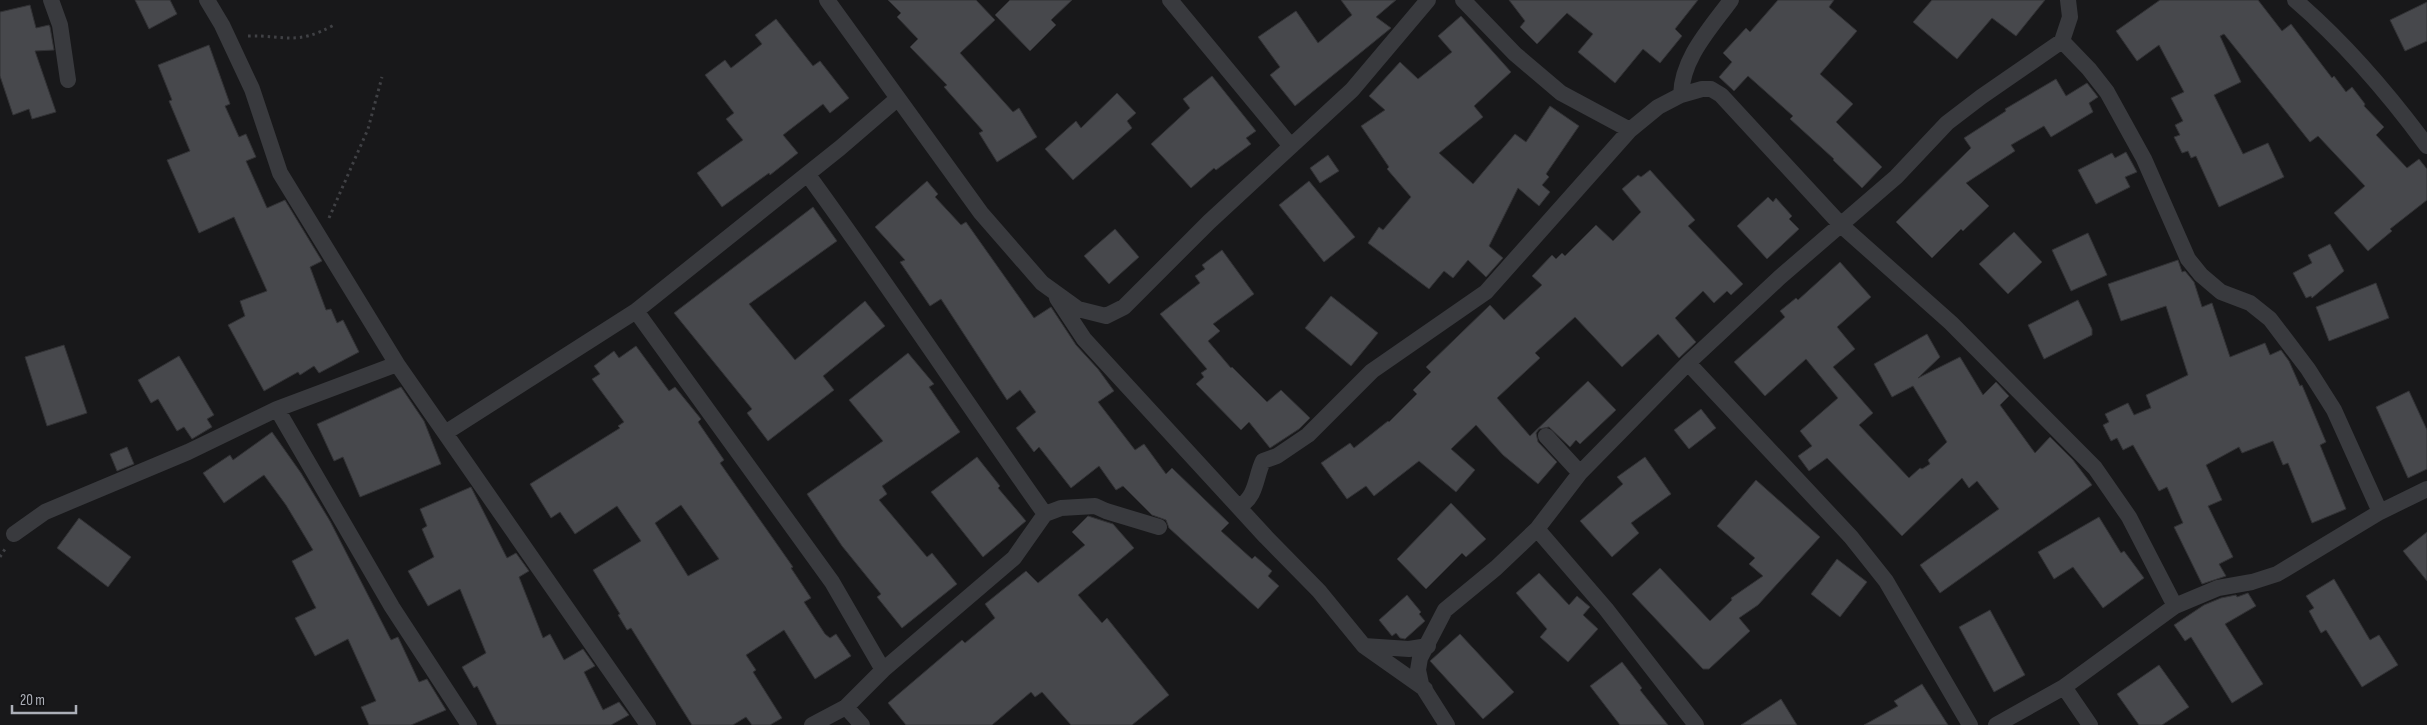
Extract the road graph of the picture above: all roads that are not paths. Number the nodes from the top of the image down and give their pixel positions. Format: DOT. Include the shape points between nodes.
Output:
graph roads {
  1 [pos="52,0"];
  2 [pos="207,0"];
  3 [pos="827,0"];
  4 [pos="1170,0"];
  5 [pos="1428,0"];
  6 [pos="1463,0"];
  7 [pos="1731,0"];
  8 [pos="2068,0"];
  9 [pos="2295,0"];
  10 [pos="2062,41"];
  11 [pos="68,80"];
  12 [pos="1681,95"];
  13 [pos="897,99"];
  14 [pos="1630,130"];
  15 [pos="1290,145"];
  16 [pos="2427,146"];
  17 [pos="808,175"];
  18 [pos="1842,226"];
  19 [pos="1050,288"];
  20 [pos="636,311"];
  21 [pos="1688,363"];
  22 [pos="397,364"];
  23 [pos="277,409"];
  24 [pos="444,433"];
  25 [pos="1546,436"];
  26 [pos="1580,473"];
  27 [pos="2427,489"];
  28 [pos="1239,507"];
  29 [pos="2380,512"];
  30 [pos="1044,514"];
  31 [pos="1159,527"];
  32 [pos="1537,529"];
  33 [pos="14,534"];
  34 [pos="2176,606"];
  35 [pos="1364,646"];
  36 [pos="1428,646"];
  37 [pos="884,670"];
  38 [pos="2064,687"];
  39 [pos="1425,689"];
  40 [pos="846,706"];
  41 [pos="469,725"];
  42 [pos="648,725"];
  43 [pos="812,725"];
  44 [pos="862,725"];
  45 [pos="1447,725"];
  46 [pos="1696,725"];
  47 [pos="1970,725"];
  48 [pos="1996,725"];
  49 [pos="2090,725"];
  1 -- 11 [label="street" via="60,25"];
  2 -- 22 [label="street" via="252,88 280,173"];
  3 -- 13 [label="street"];
  4 -- 15 [label="street"];
  5 -- 15 [label="street" via="1352,90"];
  6 -- 14 [label="street" via="1515,54 1561,93"];
  7 -- 12 [label="street" via="1695,50 1681,82"];
  8 -- 10 [label="street" via="2070,17"];
  9 -- 16 [label="street" via="2330,30 2401,110"];
  10 -- 18 [label="street" via="1947,123 1896,178"];
  10 -- 29 [label="street" via="2107,92 2144,159 2188,259 2196,270 2221,292 2250,302 2270,319 2308,369 2334,410"];
  12 -- 14 [label="street" via="1658,107"];
  12 -- 18 [label="street" via="1702,88 1721,95"];
  13 -- 17 [label="street"];
  13 -- 19 [label="street" via="981,213 1042,283"];
  14 -- 28 [label="street" via="1486,292 1372,371 1308,435 1277,456 1263,461 1257,473 1254,493"];
  15 -- 19 [label="street" via="1124,307 1106,316 1078,309"];
  17 -- 20 [label="street"];
  17 -- 30 [label="street"];
  18 -- 21 [label="street" via="1779,278"];
  18 -- 34 [label="street" via="1951,324 2096,468 2129,517"];
  19 -- 28 [label="street" via="1084,339"];
  20 -- 24 [label="street"];
  20 -- 37 [label="street" via="832,582"];
  21 -- 26 [label="street"];
  21 -- 47 [label="street" via="1851,537 1886,581"];
  22 -- 23 [label="street"];
  22 -- 24 [label="street"];
  23 -- 33 [label="street" via="188,452 44,512"];
  23 -- 41 [label="street" via="392,607"];
  24 -- 42 [label="street"];
  25 -- 26 [label="street"];
  26 -- 32 [label="street"];
  27 -- 29 [label="street"];
  28 -- 35 [label="street" via="1319,591"];
  29 -- 34 [label="street" via="2277,574 2218,588"];
  30 -- 31 [label="street" via="1061,508 1095,506"];
  30 -- 37 [label="street" via="1014,558"];
  32 -- 36 [label="street" via="1445,610"];
  32 -- 46 [label="street" via="1606,609"];
  34 -- 38 [label="street"];
  35 -- 36 [label="street" via="1410,650"];
  35 -- 39 [label="street"];
  36 -- 39 [label="street" via="1420,658 1418,670"];
  37 -- 40 [label="street"];
  38 -- 48 [label="street"];
  38 -- 49 [label="street"];
  39 -- 45 [label="street"];
  40 -- 43 [label="street"];
  40 -- 44 [label="street"];
}
